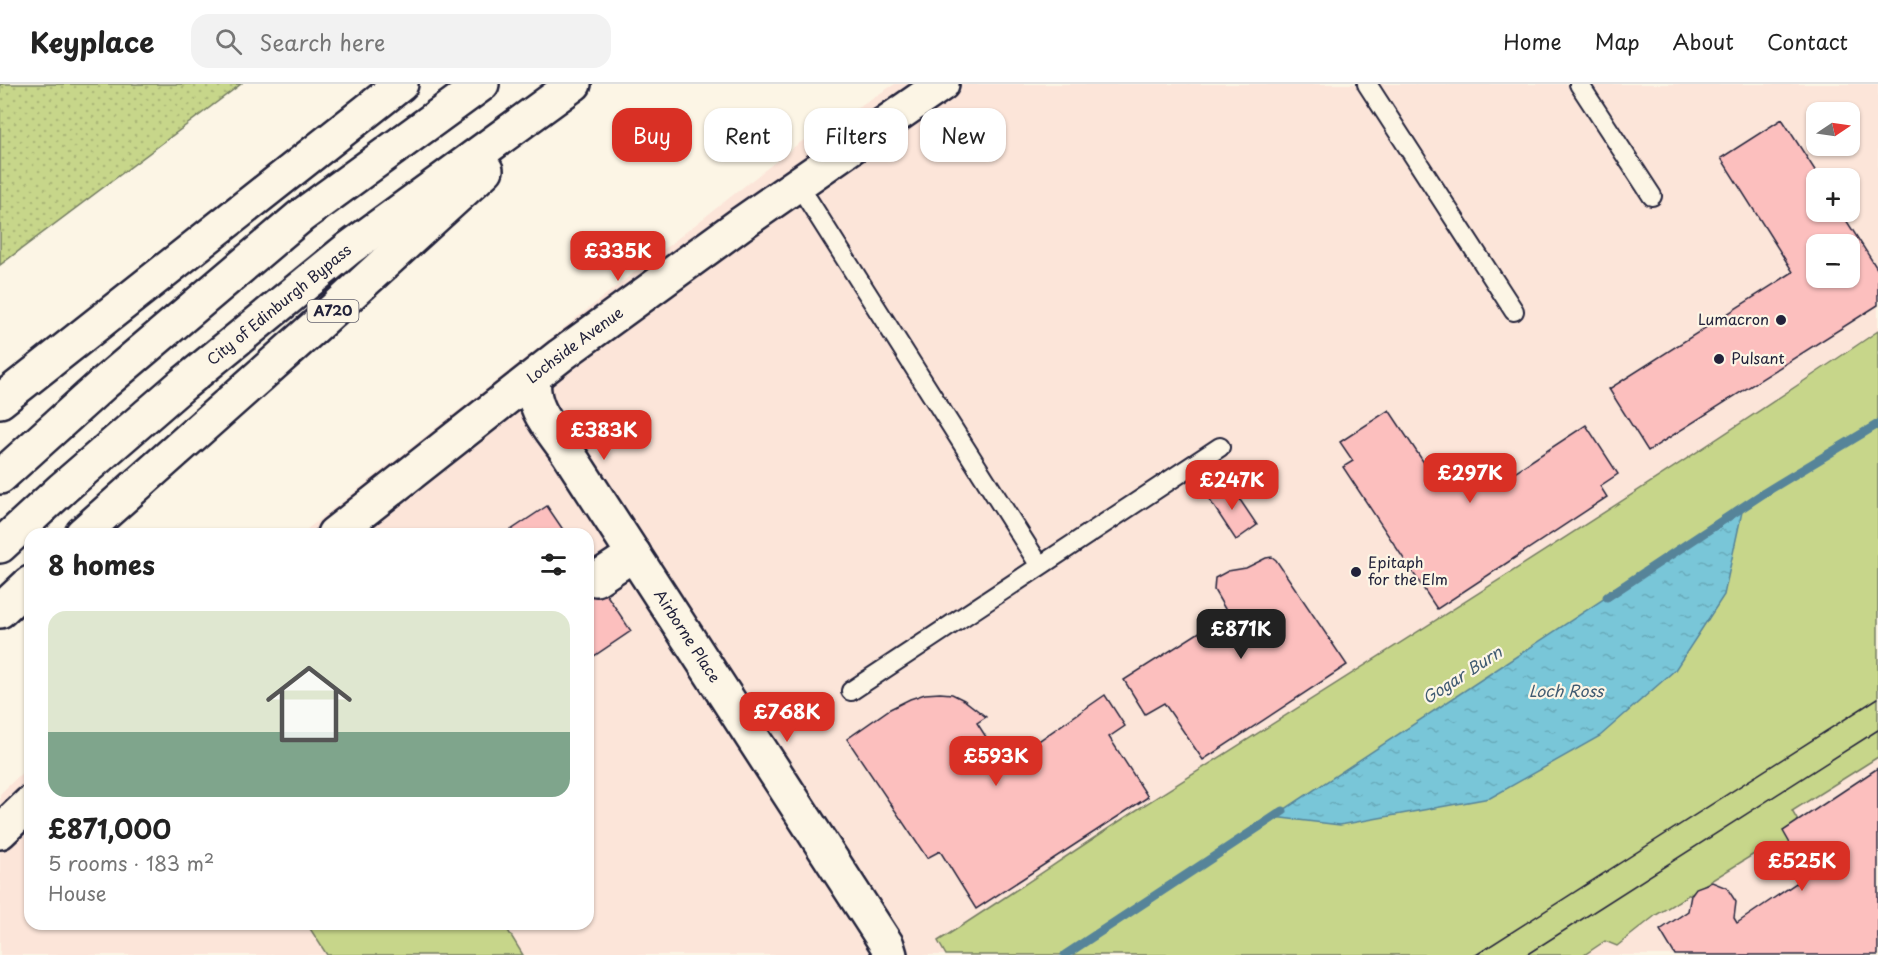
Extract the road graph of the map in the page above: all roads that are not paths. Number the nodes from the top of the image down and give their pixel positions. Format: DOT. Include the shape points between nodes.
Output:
graph roads {
  1 [pos="401,84"];
  2 [pos="482,84"];
  3 [pos="574,84"];
  4 [pos="580,84"];
  5 [pos="942,84"];
  6 [pos="1367,84"];
  7 [pos="1579,84"];
  8 [pos="798,184"];
  9 [pos="1652,196"];
  10 [pos="1515,311"];
  11 [pos="534,377"];
  12 [pos="0,401"];
  13 [pos="1220,447"];
  14 [pos="0,477"];
  15 [pos="89,528"];
  16 [pos="342,528"];
  17 [pos="0,546"];
  18 [pos="634,554"];
  19 [pos="1040,566"];
  20 [pos="596,579"];
  21 [pos="24,589"];
  22 [pos="0,611"];
  23 [pos="851,691"];
  24 [pos="24,809"];
  25 [pos="0,832"];
  26 [pos="890,955"];
  1 -- 12 [label="main road"];
  2 -- 14 [label="main road" via="301,216"];
  3 -- 17 [label="main road, City of Edinburgh Bypass / A720" via="348,249 183,384"];
  4 -- 15 [label="main road, A720"];
  5 -- 8 [label="main road, Lochside Avenue"];
  6 -- 10 [label="lane"];
  7 -- 9 [label="lane"];
  8 -- 11 [label="main road, Lochside Avenue"];
  8 -- 19 [label="lane"];
  11 -- 16 [label="main road, Lochside Avenue"];
  11 -- 18 [label="main road, Airborne Place" via="536,405"];
  13 -- 19 [label="lane"];
  18 -- 20 [label="main road"];
  18 -- 26 [label="main road, Airborne Place"];
  19 -- 23 [label="lane"];
  21 -- 22 [label="main road"];
  24 -- 25 [label="main road"];
}
